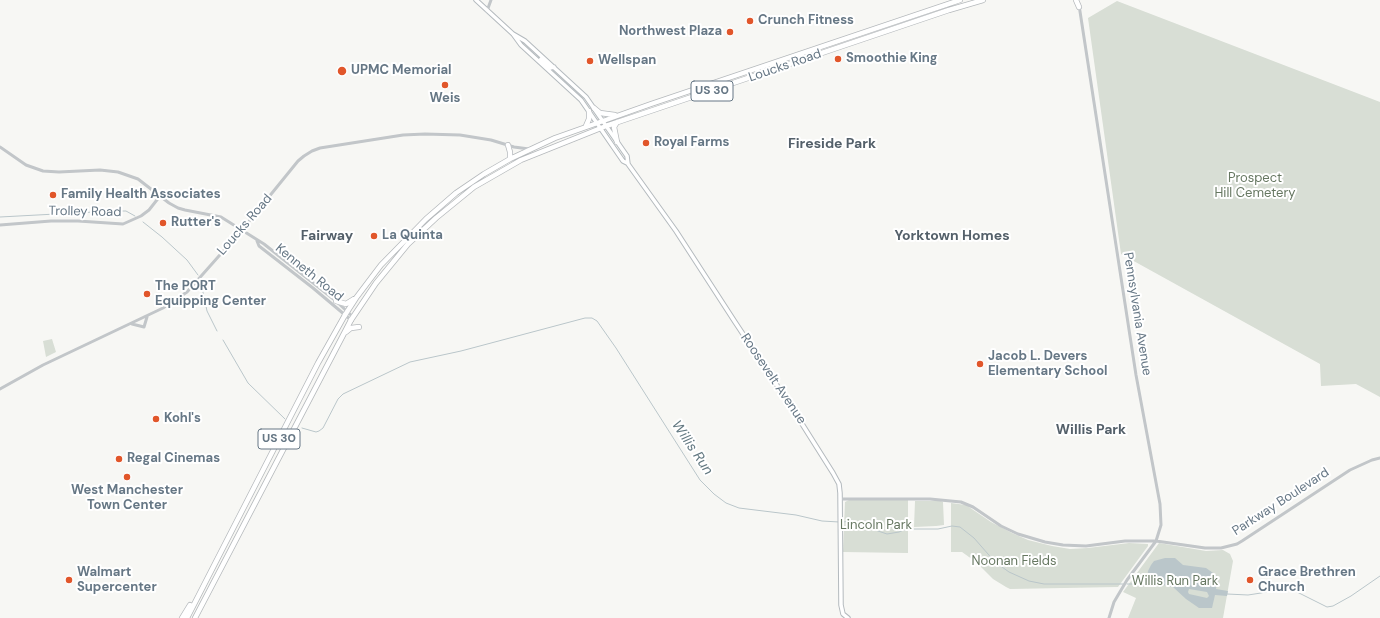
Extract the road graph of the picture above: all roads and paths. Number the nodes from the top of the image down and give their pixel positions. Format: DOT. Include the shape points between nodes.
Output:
graph roads {
  1 [pos="476,0"];
  2 [pos="491,0"];
  3 [pos="960,0"];
  4 [pos="983,0"];
  5 [pos="1077,0"];
  6 [pos="1081,0"];
  7 [pos="1079,7"];
  8 [pos="487,10"];
  9 [pos="513,34"];
  10 [pos="525,49"];
  11 [pos="554,67"];
  12 [pos="591,110"];
  13 [pos="618,115"];
  14 [pos="600,122"];
  15 [pos="617,122"];
  16 [pos="585,127"];
  17 [pos="603,127"];
  18 [pos="617,142"];
  19 [pos="508,145"];
  20 [pos="0,147"];
  21 [pos="529,149"];
  22 [pos="510,159"];
  23 [pos="521,160"];
  24 [pos="627,163"];
  25 [pos="160,196"];
  26 [pos="0,225"];
  27 [pos="242,230"];
  28 [pos="257,241"];
  29 [pos="274,258"];
  30 [pos="284,260"];
  31 [pos="356,298"];
  32 [pos="336,301"];
  33 [pos="346,314"];
  34 [pos="148,315"];
  35 [pos="352,318"];
  36 [pos="131,323"];
  37 [pos="359,326"];
  38 [pos="345,333"];
  39 [pos="0,389"];
  40 [pos="1380,458"];
  41 [pos="841,499"];
  42 [pos="1156,540"];
  43 [pos="214,564"];
  44 [pos="182,618"];
  45 [pos="187,618"];
  46 [pos="196,618"];
  47 [pos="848,618"];
  48 [pos="1109,618"];
  1 -- 8 [label="main road, Roosevelt Avenue"];
  2 -- 8 [label="street"];
  3 -- 13 [label="highway, Loucks Road / US 30"];
  4 -- 15 [label="highway, Loucks Road / US 30"];
  5 -- 7 [label="highway"];
  6 -- 7 [label="highway"];
  7 -- 42 [label="street, Pennsylvania Avenue" via="1136,375 1160,504 1161,525"];
  8 -- 9 [label="main road, Roosevelt Avenue"];
  9 -- 10 [label="main road, Roosevelt Avenue"];
  9 -- 11 [label="main road, Roosevelt Avenue" via="525,41"];
  10 -- 11 [label="main road" via="549,67"];
  10 -- 12 [label="main road, Roosevelt Avenue"];
  11 -- 12 [label="main road, Roosevelt Avenue" via="586,97"];
  12 -- 13 [label="highway"];
  12 -- 14 [label="main road, Roosevelt Avenue"];
  12 -- 16 [label="highway"];
  13 -- 14 [label="highway, Loucks Road / US 30"];
  14 -- 16 [label="highway, Loucks Road / US 30"];
  14 -- 17 [label="main road, Roosevelt Avenue"];
  15 -- 17 [label="highway, Loucks Road / US 30"];
  15 -- 18 [label="highway" via="614,127"];
  16 -- 21 [label="highway, Loucks Road / US 30"];
  17 -- 18 [label="main road, Roosevelt Avenue"];
  17 -- 23 [label="highway, Loucks Road / US 30"];
  17 -- 24 [label="main road, Roosevelt Avenue" via="623,161"];
  18 -- 24 [label="main road, Roosevelt Avenue" via="627,156"];
  19 -- 21 [label="street, Loucks Road"];
  19 -- 22 [label="highway"];
  19 -- 27 [label="street, Loucks Road" via="460,135 425,134 403,135 316,150 298,160"];
  20 -- 25 [label="street, Kenneth Road" via="26,165 43,171 120,172 138,179"];
  21 -- 22 [label="highway, US 30 / US 30"];
  22 -- 31 [label="highway, US 30 / US 30" via="456,193 426,218 381,265"];
  23 -- 35 [label="highway, US 30 / US 30" via="474,187 408,244"];
  24 -- 41 [label="main road, Roosevelt Avenue" via="676,231 834,472"];
  25 -- 26 [label="street, Trolley Road" via="141,216 123,224 78,220"];
  25 -- 27 [label="street, Kenneth Road" via="178,208 221,217"];
  27 -- 28 [label="street, Kenneth Road"];
  27 -- 34 [label="street, Loucks Road" via="187,292"];
  28 -- 29 [label="street, Kenneth Road" via="259,246"];
  28 -- 30 [label="street, Kenneth Road"];
  29 -- 30 [label="street"];
  29 -- 33 [label="street, Kenneth Road"];
  30 -- 32 [label="street, Kenneth Road"];
  31 -- 32 [label="highway" via="346,304"];
  31 -- 33 [label="highway, US 30 / US 30"];
  32 -- 33 [label="street, Kenneth Road"];
  33 -- 35 [label="street, Kenneth Road"];
  33 -- 43 [label="highway, US 30 / US 30"];
  34 -- 36 [label="street, Loucks Road"];
  34 -- 36 [label="street" via="144,327"];
  35 -- 38 [label="highway, US 30 / US 30"];
  36 -- 39 [label="street, Loucks Road" via="43,365"];
  37 -- 38 [label="highway"];
  38 -- 46 [label="highway, US 30 / US 30"];
  40 -- 42 [label="street, Parkway Boulevard" via="1350,470 1237,544 1206,548"];
  41 -- 42 [label="street, Parkway Boulevard" via="930,499 961,502 1018,534 1063,545 1086,546"];
  41 -- 47 [label="main road, Roosevelt Avenue" via="841,605"];
  42 -- 48 [label="street, Pennsylvania Avenue" via="1122,587"];
  43 -- 44 [label="highway"];
  43 -- 45 [label="highway, US 30 / US 30"];
}
